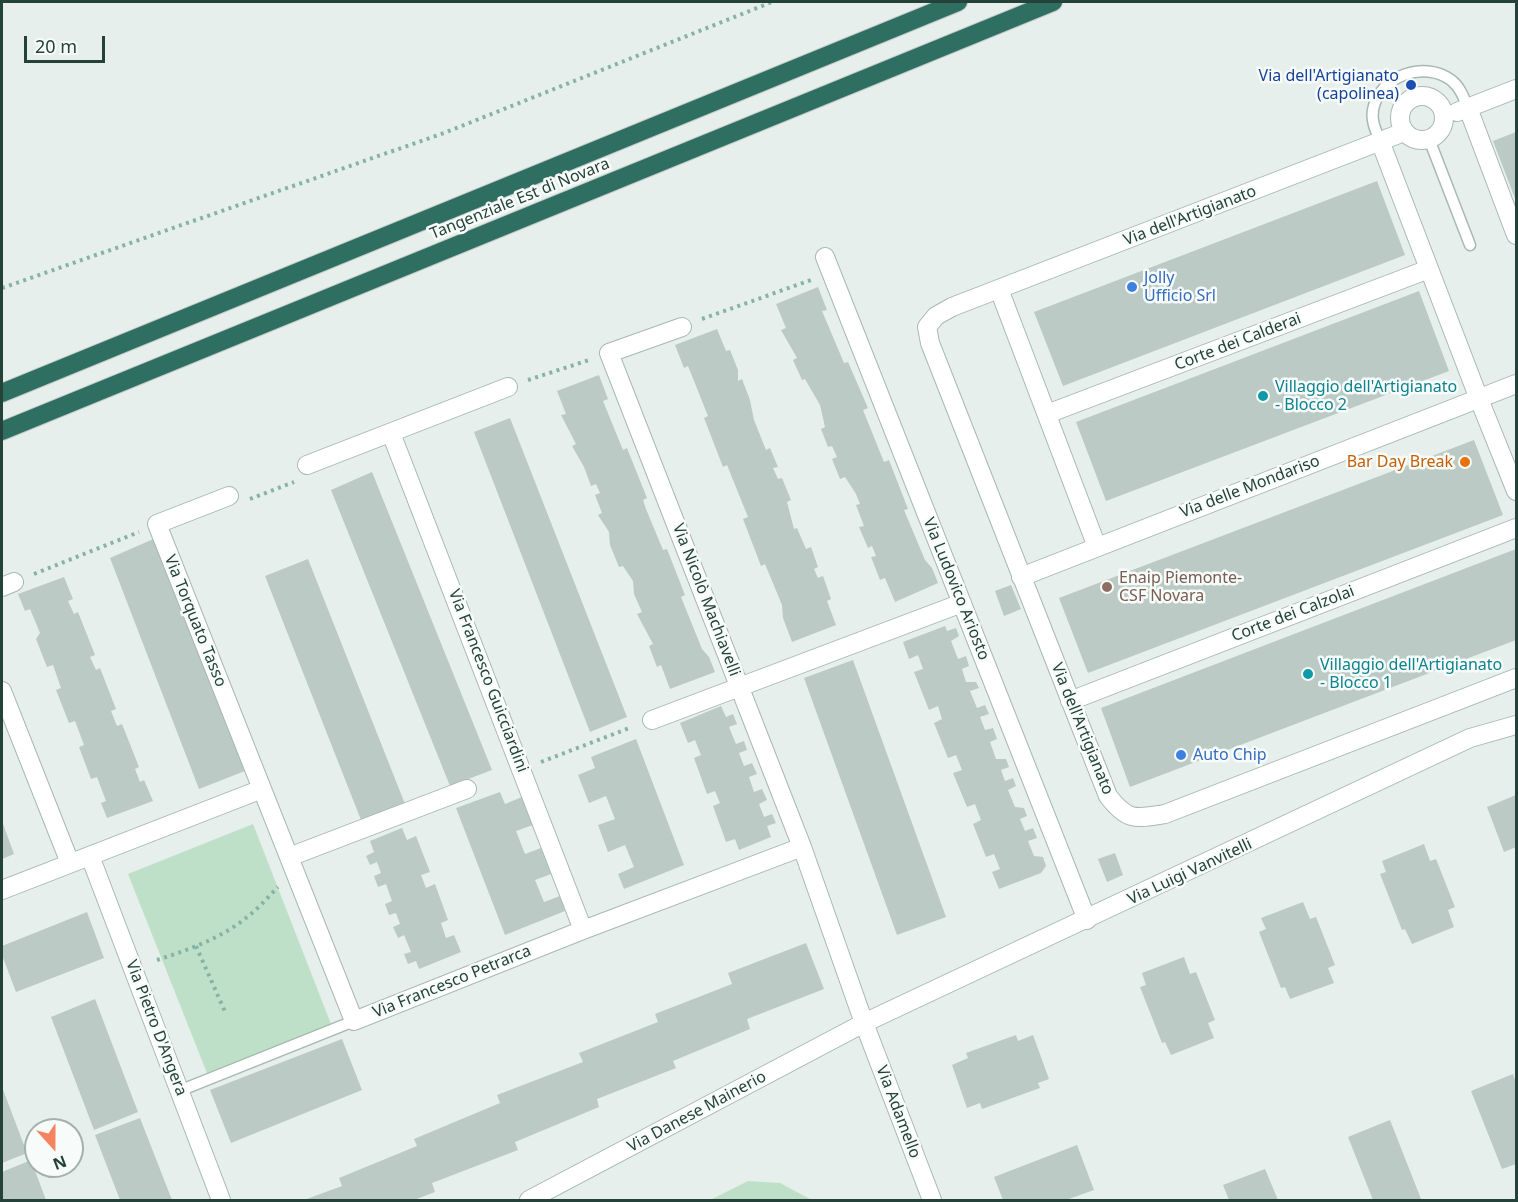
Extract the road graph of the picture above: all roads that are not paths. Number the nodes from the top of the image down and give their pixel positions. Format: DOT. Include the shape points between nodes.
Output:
graph roads {
  1 [pos="958,2"];
  2 [pos="1053,2"];
  3 [pos="1516,89"];
  4 [pos="1468,108"];
  5 [pos="1444,117"];
  6 [pos="1404,132"];
  7 [pos="1429,139"];
  8 [pos="1380,141"];
  9 [pos="1516,235"];
  10 [pos="1470,245"];
  11 [pos="828,265"];
  12 [pos="1429,269"];
  13 [pos="999,289"];
  14 [pos="681,327"];
  15 [pos="1516,384"];
  16 [pos="508,387"];
  17 [pos="2,393"];
  18 [pos="1479,399"];
  19 [pos="1047,414"];
  20 [pos="2,431"];
  21 [pos="391,433"];
  22 [pos="307,465"];
  23 [pos="1516,491"];
  24 [pos="229,496"];
  25 [pos="1516,528"];
  26 [pos="1097,547"];
  27 [pos="1022,577"];
  28 [pos="962,603"];
  29 [pos="1516,678"];
  30 [pos="740,687"];
  31 [pos="2,691"];
  32 [pos="1070,701"];
  33 [pos="652,720"];
  34 [pos="1516,725"];
  35 [pos="262,789"];
  36 [pos="467,789"];
  37 [pos="802,848"];
  38 [pos="90,856"];
  39 [pos="289,857"];
  40 [pos="70,863"];
  41 [pos="2,890"];
  42 [pos="1087,920"];
  43 [pos="583,930"];
  44 [pos="354,1021"];
  45 [pos="864,1023"];
  46 [pos="179,1091"];
  47 [pos="221,1200"];
  48 [pos="529,1200"];
  49 [pos="932,1200"];
  1 -- 17 [label="highway, Tangenziale Est di Novara"];
  2 -- 20 [label="highway, Tangenziale Est di Novara"];
  3 -- 4 [label="street"];
  4 -- 5 [label="street"];
  4 -- 8 [label="lane" via="1452,80 1438,73 1405,73 1380,94 1373,110"];
  4 -- 9 [label="street"];
  5 -- 6 [label="street" via="1431,98 1414,98 1404,105 1400,115"];
  5 -- 7 [label="street" via="1441,128"];
  6 -- 7 [label="street" via="1413,139"];
  6 -- 8 [label="street, Via dell'Artigianato"];
  7 -- 10 [label="lane"];
  8 -- 12 [label="street"];
  8 -- 13 [label="street, Via dell'Artigianato"];
  11 -- 28 [label="street, Via Ludovico Ariosto"];
  12 -- 18 [label="street"];
  12 -- 19 [label="street, Corte dei Calderai"];
  13 -- 19 [label="street"];
  13 -- 27 [label="street, Via dell'Artigianato" via="952,307 927,327"];
  14 -- 30 [label="street, Via Nicolò Machiavelli" via="609,353"];
  15 -- 18 [label="street, Via delle Mondariso"];
  16 -- 21 [label="street"];
  18 -- 23 [label="street"];
  18 -- 26 [label="street, Via delle Mondariso"];
  19 -- 26 [label="street"];
  21 -- 22 [label="street"];
  21 -- 43 [label="street, Via Francesco Guicciardini"];
  24 -- 35 [label="street, Via Torquato Tasso" via="157,524"];
  25 -- 32 [label="street, Corte dei Calzolai"];
  26 -- 27 [label="street, Via delle Mondariso"];
  27 -- 32 [label="street, Via dell'Artigianato"];
  28 -- 30 [label="street"];
  28 -- 42 [label="street, Via Ludovico Ariosto"];
  29 -- 32 [label="street, Via dell'Artigianato" via="1165,814 1141,818 1120,812 1108,796"];
  30 -- 33 [label="street"];
  30 -- 37 [label="street, Via Nicolò Machiavelli"];
  31 -- 40 [label="street"];
  34 -- 42 [label="street, Via Luigi Vanvitelli" via="1470,738"];
  35 -- 38 [label="street"];
  35 -- 39 [label="street, Via Francesco Petrarca"];
  36 -- 39 [label="street"];
  37 -- 43 [label="street, Via Francesco Petrarca"];
  37 -- 45 [label="street"];
  38 -- 40 [label="street"];
  38 -- 46 [label="street, Via Pietro D'Angera"];
  39 -- 44 [label="street, Via Francesco Petrarca"];
  40 -- 41 [label="street"];
  42 -- 45 [label="street, Via Luigi Vanvitelli"];
  43 -- 44 [label="street, Via Francesco Petrarca"];
  44 -- 46 [label="lane"];
  45 -- 48 [label="street, Via Danese Mainerio"];
  45 -- 49 [label="street, Via Adamello"];
  46 -- 47 [label="street, Via Pietro D'Angera"];
}
